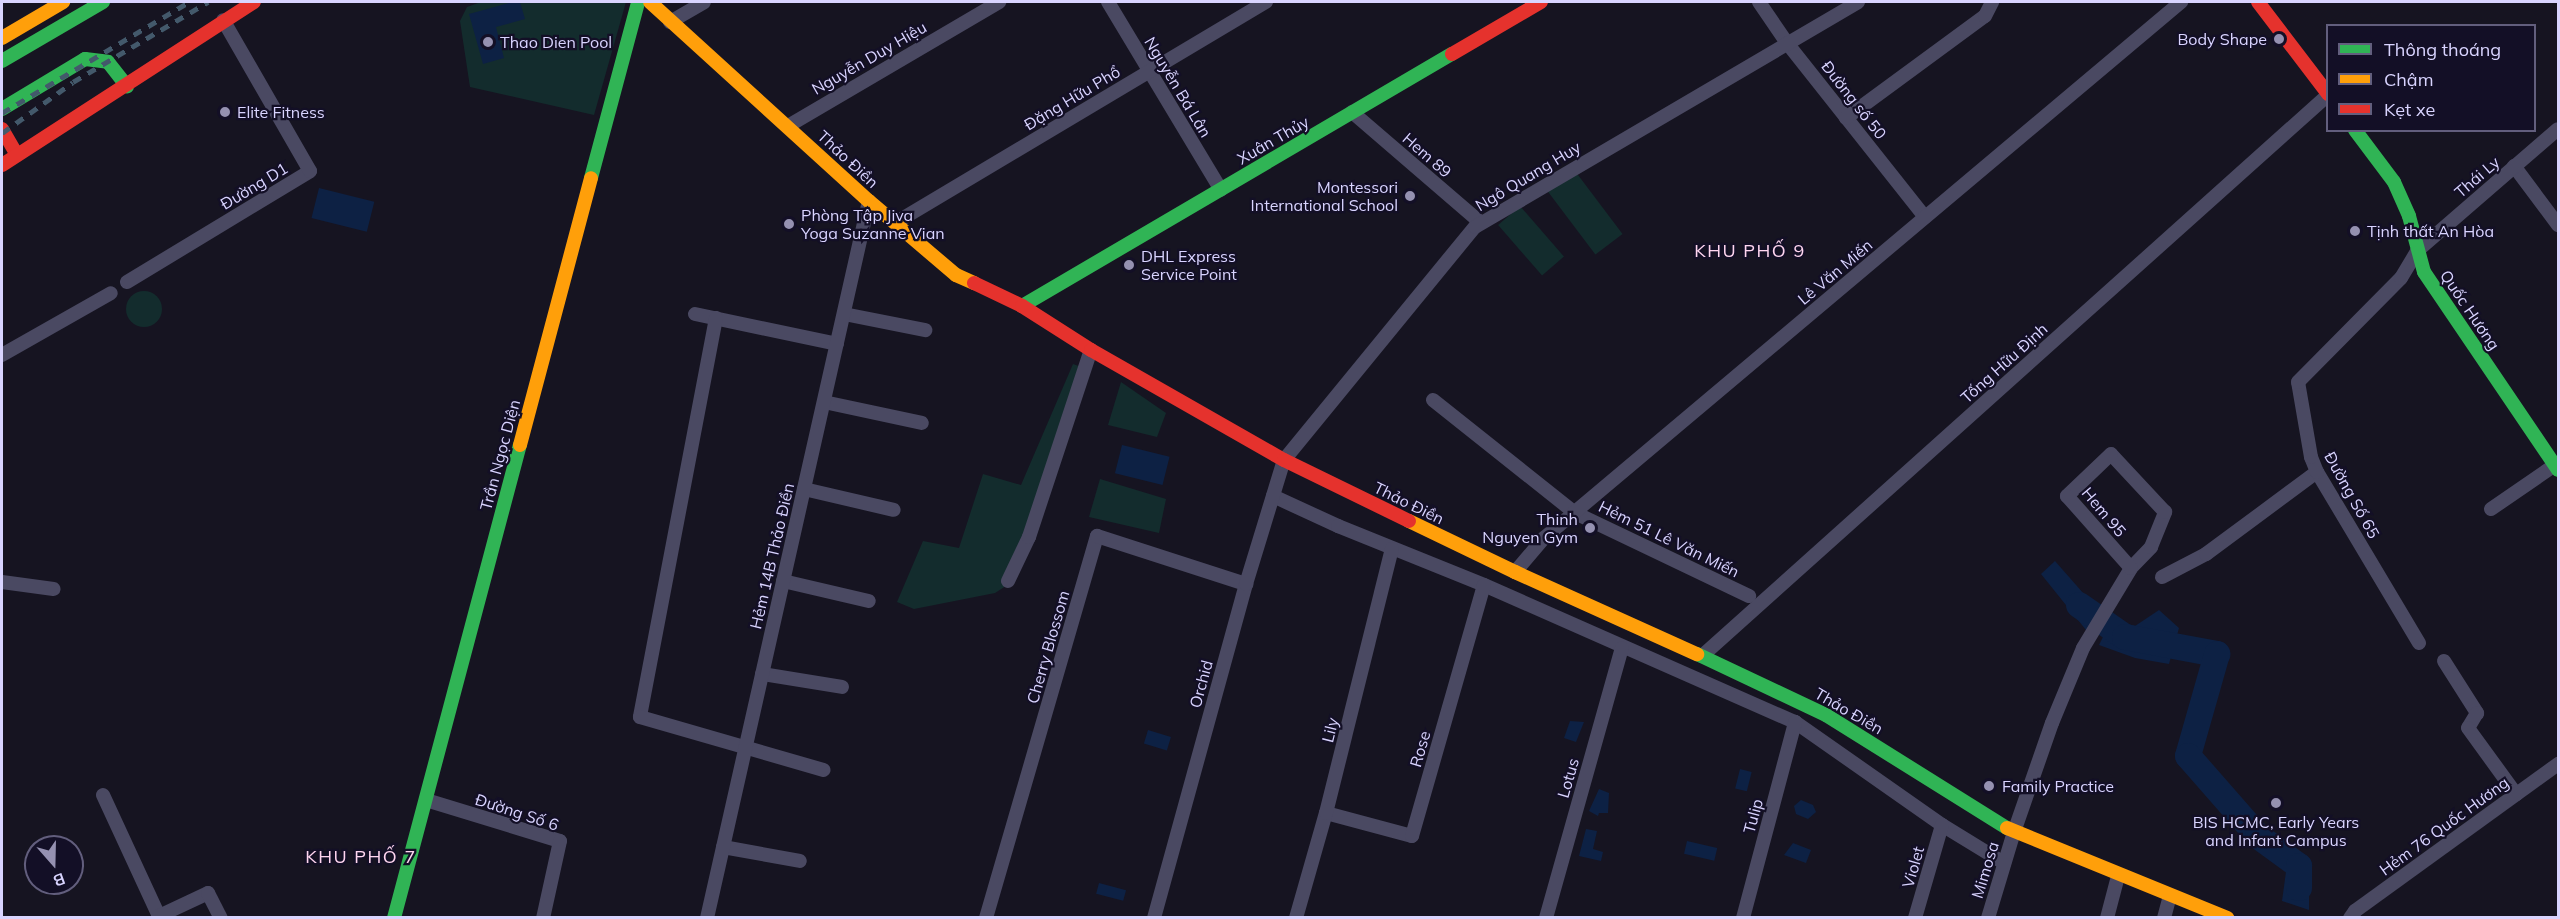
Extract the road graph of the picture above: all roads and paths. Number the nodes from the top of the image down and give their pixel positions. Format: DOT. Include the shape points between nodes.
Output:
graph roads {
  1 [pos="63,2"];
  2 [pos="103,2"];
  3 [pos="254,2"];
  4 [pos="638,2"];
  5 [pos="650,2"];
  6 [pos="704,2"];
  7 [pos="999,2"];
  8 [pos="1108,2"];
  9 [pos="1266,2"];
  10 [pos="1541,2"];
  11 [pos="1759,2"];
  12 [pos="1858,2"];
  13 [pos="1992,2"];
  14 [pos="2181,2"];
  15 [pos="2258,2"];
  16 [pos="223,20"];
  17 [pos="670,22"];
  18 [pos="2,38"];
  19 [pos="1787,43"];
  20 [pos="2,61"];
  21 [pos="1149,71"];
  22 [pos="127,86"];
  23 [pos="2326,92"];
  24 [pos="2326,97"];
  25 [pos="2,109"];
  26 [pos="1352,112"];
  27 [pos="1846,118"];
  28 [pos="788,126"];
  29 [pos="2,129"];
  30 [pos="2559,129"];
  31 [pos="2356,132"];
  32 [pos="17,155"];
  33 [pos="2,165"];
  34 [pos="2514,166"];
  35 [pos="1221,190"];
  36 [pos="869,201"];
  37 [pos="1925,217"];
  38 [pos="895,223"];
  39 [pos="1481,223"];
  40 [pos="2559,225"];
  41 [pos="2417,251"];
  42 [pos="127,282"];
  43 [pos="111,293"];
  44 [pos="1022,306"];
  45 [pos="695,314"];
  46 [pos="844,315"];
  47 [pos="716,318"];
  48 [pos="925,330"];
  49 [pos="837,344"];
  50 [pos="1091,350"];
  51 [pos="2,355"];
  52 [pos="1433,400"];
  53 [pos="824,402"];
  54 [pos="922,423"];
  55 [pos="1284,460"];
  56 [pos="2557,467"];
  57 [pos="2317,472"];
  58 [pos="804,489"];
  59 [pos="1273,496"];
  60 [pos="2491,509"];
  61 [pos="894,510"];
  62 [pos="1575,513"];
  63 [pos="1392,549"];
  64 [pos="2131,568"];
  65 [pos="1515,572"];
  66 [pos="2162,576"];
  67 [pos="783,581"];
  68 [pos="1008,581"];
  69 [pos="2,582"];
  70 [pos="1246,584"];
  71 [pos="1484,585"];
  72 [pos="54,589"];
  73 [pos="1749,596"];
  74 [pos="869,601"];
  75 [pos="2419,643"];
  76 [pos="1622,648"];
  77 [pos="2083,648"];
  78 [pos="1702,656"];
  79 [pos="2444,661"];
  80 [pos="762,674"];
  81 [pos="843,687"];
  82 [pos="1795,722"];
  83 [pos="746,747"];
  84 [pos="2559,764"];
  85 [pos="824,770"];
  86 [pos="2516,794"];
  87 [pos="103,795"];
  88 [pos="426,800"];
  89 [pos="1326,813"];
  90 [pos="1942,825"];
  91 [pos="2014,832"];
  92 [pos="723,847"];
  93 [pos="800,861"];
  94 [pos="2004,863"];
  95 [pos="2118,876"];
  96 [pos="2170,896"];
  97 [pos="221,918"];
  98 [pos="394,918"];
  99 [pos="543,918"];
  100 [pos="707,918"];
  101 [pos="986,918"];
  102 [pos="1154,918"];
  103 [pos="1296,918"];
  104 [pos="1546,918"];
  105 [pos="1743,918"];
  106 [pos="1915,918"];
  107 [pos="1988,918"];
  108 [pos="2107,918"];
  109 [pos="2164,918"];
  110 [pos="2227,918"];
  111 [pos="2350,918"];
  1 -- 18 [label="main road"];
  2 -- 20 [label="main road"];
  3 -- 16 [label="main road"];
  4 -- 88 [label="main road, Trần Ngọc Diện"];
  5 -- 17 [label="main road, Thảo Điền"];
  6 -- 17 [label="street"];
  7 -- 28 [label="street, Nguyễn Duy Hiệu"];
  8 -- 21 [label="street, Nguyễn Bá Lân"];
  9 -- 21 [label="street, Đặng Hữu Phổ"];
  10 -- 26 [label="main road, Xuân Thủy"];
  11 -- 19 [label="street, Đường số 50"];
  12 -- 19 [label="street, Ngô Quang Huy"];
  13 -- 27 [label="street" via="1985,16"];
  14 -- 37 [label="street, Lê Văn Miến"];
  15 -- 23 [label="main road"];
  16 -- 22 [label="main road"];
  16 -- 42 [label="street, Đường D1" via="310,171"];
  17 -- 28 [label="main road, Thảo Điền"];
  19 -- 27 [label="street, Đường số 50"];
  19 -- 39 [label="street, Ngô Quang Huy"];
  21 -- 35 [label="street, Nguyễn Bá Lân"];
  21 -- 38 [label="street, Đặng Hữu Phổ"];
  22 -- 25 [label="main road" via="108,62 84,59"];
  22 -- 32 [label="main road"];
  24 -- 78 [label="street, Tống Hữu Định"];
  26 -- 35 [label="main road, Xuân Thủy"];
  26 -- 39 [label="street, Hem 89"];
  27 -- 37 [label="street, Đường số 50"];
  28 -- 36 [label="main road, Thảo Điền"];
  29 -- 32 [label="main road"];
  30 -- 34 [label="street, Thái Ly"];
  31 -- 41 [label="main road, Quốc Hương" via="2394,182 2409,216"];
  32 -- 33 [label="main road"];
  34 -- 40 [label="street"];
  34 -- 41 [label="street, Thái Ly"];
  35 -- 44 [label="main road, Xuân Thủy"];
  36 -- 38 [label="main road, Thảo Điền"];
  36 -- 46 [label="street, Hẻm 14B Thảo Điền"];
  37 -- 62 [label="street, Lê Văn Miến"];
  38 -- 44 [label="main road, Thảo Điền" via="956,275"];
  39 -- 55 [label="street, Ngô Quang Huy"];
  41 -- 56 [label="main road, Quốc Hương" via="2424,272"];
  41 -- 57 [label="street, Đường Số 65" via="2401,278 2298,382"];
  43 -- 51 [label="street"];
  44 -- 50 [label="main road, Thảo Điền"];
  45 -- 47 [label="street"];
  46 -- 48 [label="street"];
  46 -- 49 [label="street, Hẻm 14B Thảo Điền"];
  47 -- 49 [label="street"];
  47 -- 83 [label="street" via="640,717"];
  49 -- 53 [label="street, Hẻm 14B Thảo Điền"];
  50 -- 55 [label="main road, Thảo Điền"];
  50 -- 68 [label="street" via="1029,537"];
  52 -- 62 [label="street, Hẻm 51 Lê Văn Miến"];
  53 -- 54 [label="street"];
  53 -- 58 [label="street, Hẻm 14B Thảo Điền"];
  55 -- 59 [label="street, Orchid"];
  55 -- 65 [label="main road, Thảo Điền"];
  56 -- 60 [label="street"];
  57 -- 66 [label="street" via="2206,554"];
  57 -- 75 [label="street, Đường Số 65"];
  58 -- 61 [label="street"];
  58 -- 67 [label="street, Hẻm 14B Thảo Điền"];
  59 -- 63 [label="street"];
  59 -- 70 [label="street, Orchid"];
  62 -- 65 [label="street, Lê Văn Miến" via="1544,538"];
  62 -- 73 [label="street, Hẻm 51 Lê Văn Miến"];
  63 -- 71 [label="street"];
  63 -- 89 [label="street, Lily"];
  64 -- 64 [label="street, Hem 95" via="2151,547 2165,512 2111,454 2067,496"];
  64 -- 77 [label="street, Hem 95"];
  65 -- 78 [label="main road, Thảo Điền"];
  67 -- 74 [label="street"];
  67 -- 80 [label="street, Hẻm 14B Thảo Điền"];
  69 -- 72 [label="street"];
  70 -- 101 [label="street, Cherry Blossom" via="1097,536"];
  70 -- 102 [label="street, Orchid"];
  71 -- 76 [label="street"];
  71 -- 89 [label="street, Rose" via="1412,836"];
  76 -- 82 [label="street"];
  76 -- 104 [label="street, Lotus"];
  77 -- 91 [label="street, Mimosa"];
  78 -- 91 [label="main road, Thảo Điền" via="1826,715"];
  79 -- 86 [label="street" via="2477,713 2468,728"];
  80 -- 81 [label="street"];
  80 -- 83 [label="street, Hẻm 14B Thảo Điền"];
  82 -- 90 [label="street"];
  82 -- 105 [label="street, Tulip"];
  83 -- 85 [label="street"];
  83 -- 92 [label="street, Hẻm 14B Thảo Điền"];
  84 -- 86 [label="street, Hẻm 76 Quốc Hương"];
  86 -- 111 [label="street, Hẻm 76 Quốc Hương"];
  87 -- 97 [label="street" via="159,916 208,893"];
  88 -- 98 [label="main road, Trần Ngọc Diện"];
  88 -- 99 [label="street, Đường Số 6" via="561,841"];
  89 -- 103 [label="street, Lily"];
  90 -- 94 [label="street"];
  90 -- 106 [label="street, Violet"];
  91 -- 94 [label="street, Mimosa"];
  91 -- 95 [label="main road, Thảo Điền"];
  92 -- 93 [label="street"];
  92 -- 100 [label="street, Hẻm 14B Thảo Điền"];
  94 -- 107 [label="street, Mimosa"];
  95 -- 96 [label="main road, Thảo Điền"];
  95 -- 108 [label="street"];
  96 -- 109 [label="street"];
  96 -- 110 [label="main road, Thảo Điền"];
}
